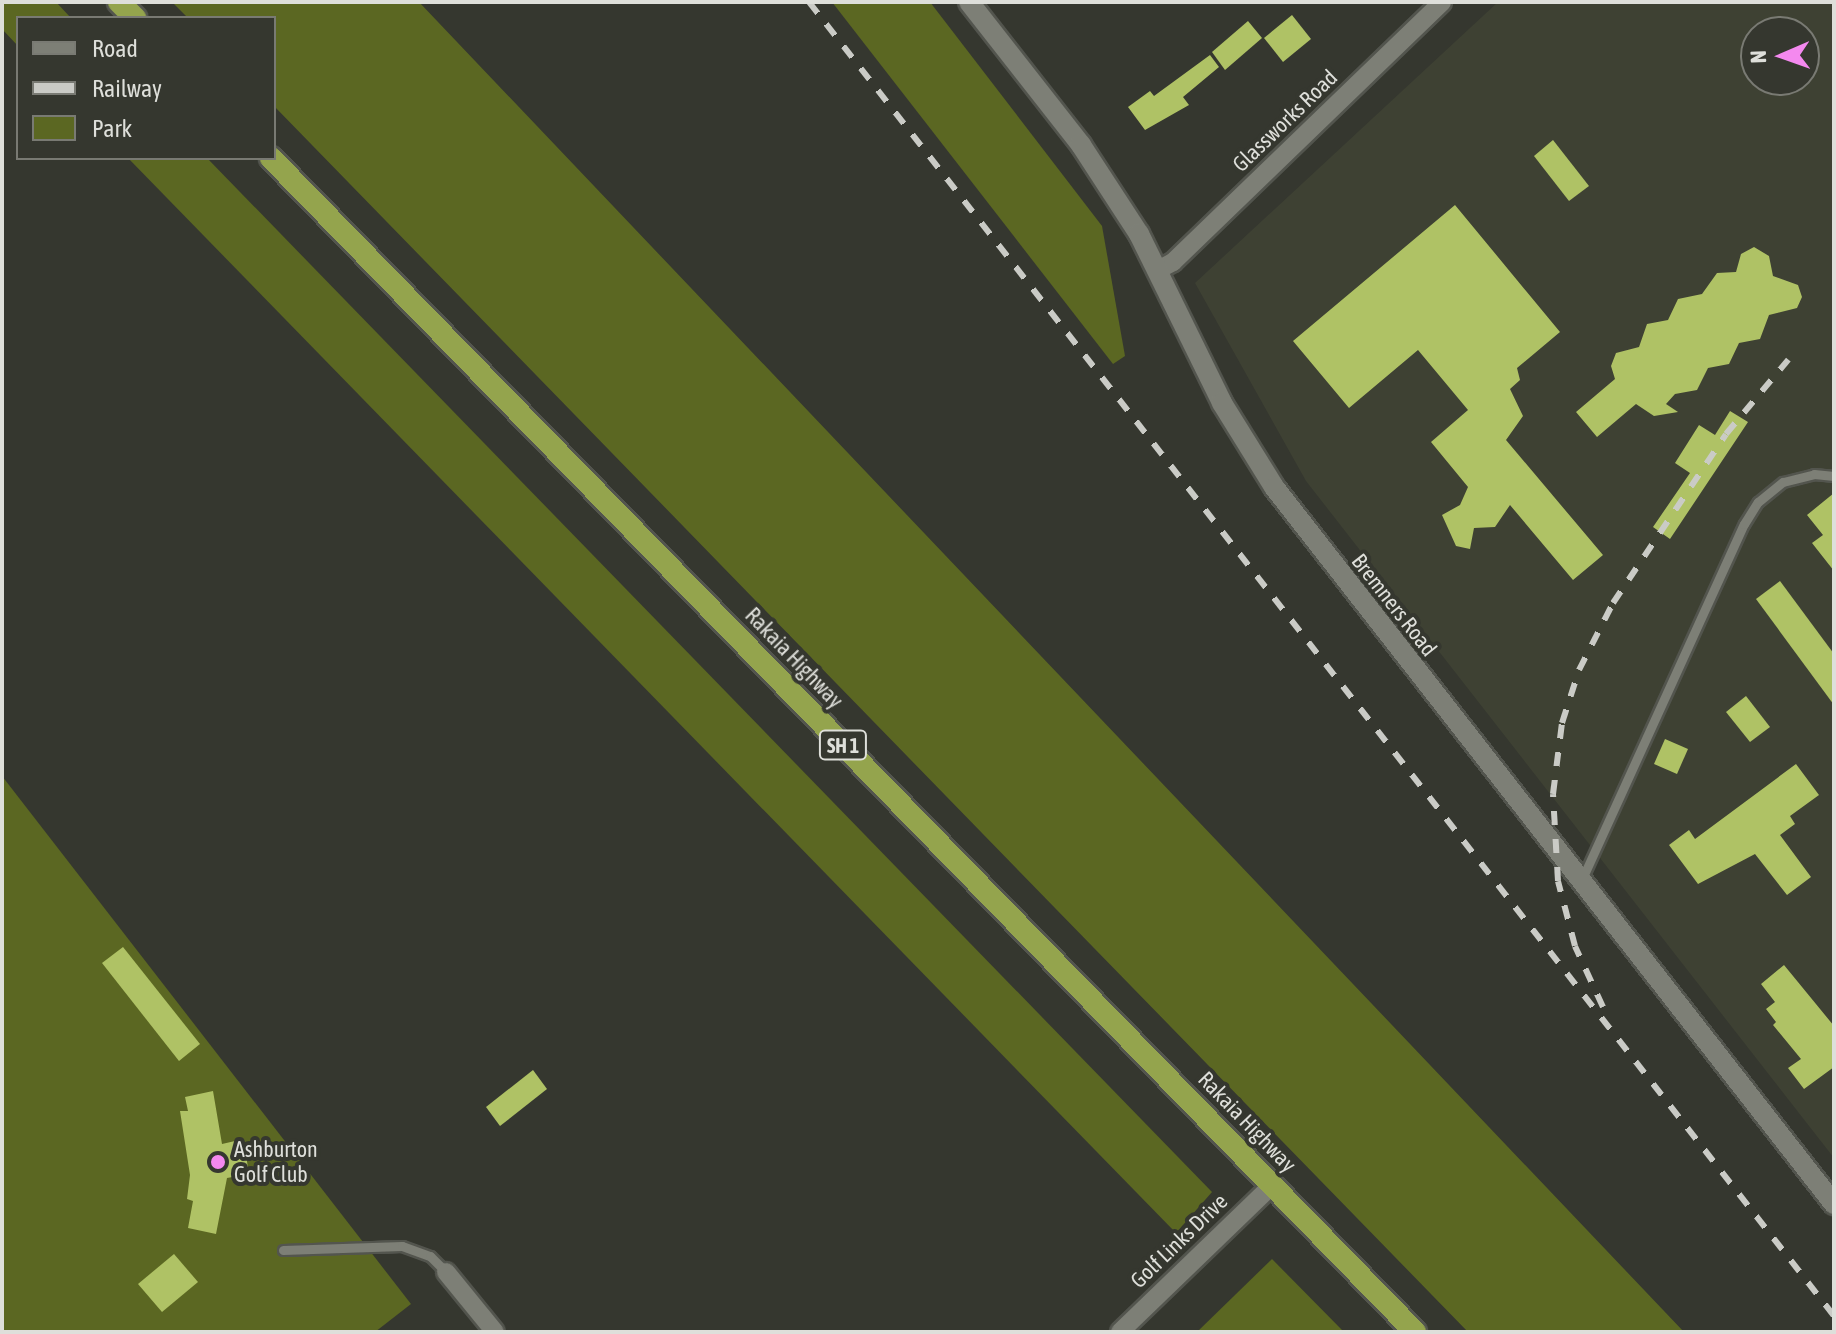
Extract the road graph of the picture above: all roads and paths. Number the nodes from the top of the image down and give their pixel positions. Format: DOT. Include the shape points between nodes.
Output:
graph roads {
  1 [pos="969,2"];
  2 [pos="1442,2"];
  3 [pos="273,160"];
  4 [pos="1158,270"];
  5 [pos="1834,476"];
  6 [pos="1581,880"];
  7 [pos="1272,1185"];
  8 [pos="1834,1204"];
  9 [pos="283,1250"];
  10 [pos="446,1272"];
  11 [pos="495,1332"];
  12 [pos="1120,1332"];
  13 [pos="1415,1332"];
  1 -- 4 [label="street, Bremners Road" via="1081,145"];
  2 -- 4 [label="street, Glassworks Road" via="1173,262"];
  3 -- 7 [label="highway, Rakaia Highway / SH 1"];
  4 -- 6 [label="street, Bremners Road" via="1222,403 1274,487"];
  5 -- 6 [label="lane" via="1814,474 1783,482 1751,513"];
  6 -- 8 [label="street, Bremners Road"];
  7 -- 12 [label="street, Golf Links Drive"];
  7 -- 13 [label="highway, Rakaia Highway / SH 1"];
  9 -- 10 [label="lane" via="402,1246 430,1256"];
  10 -- 11 [label="street"];
}
